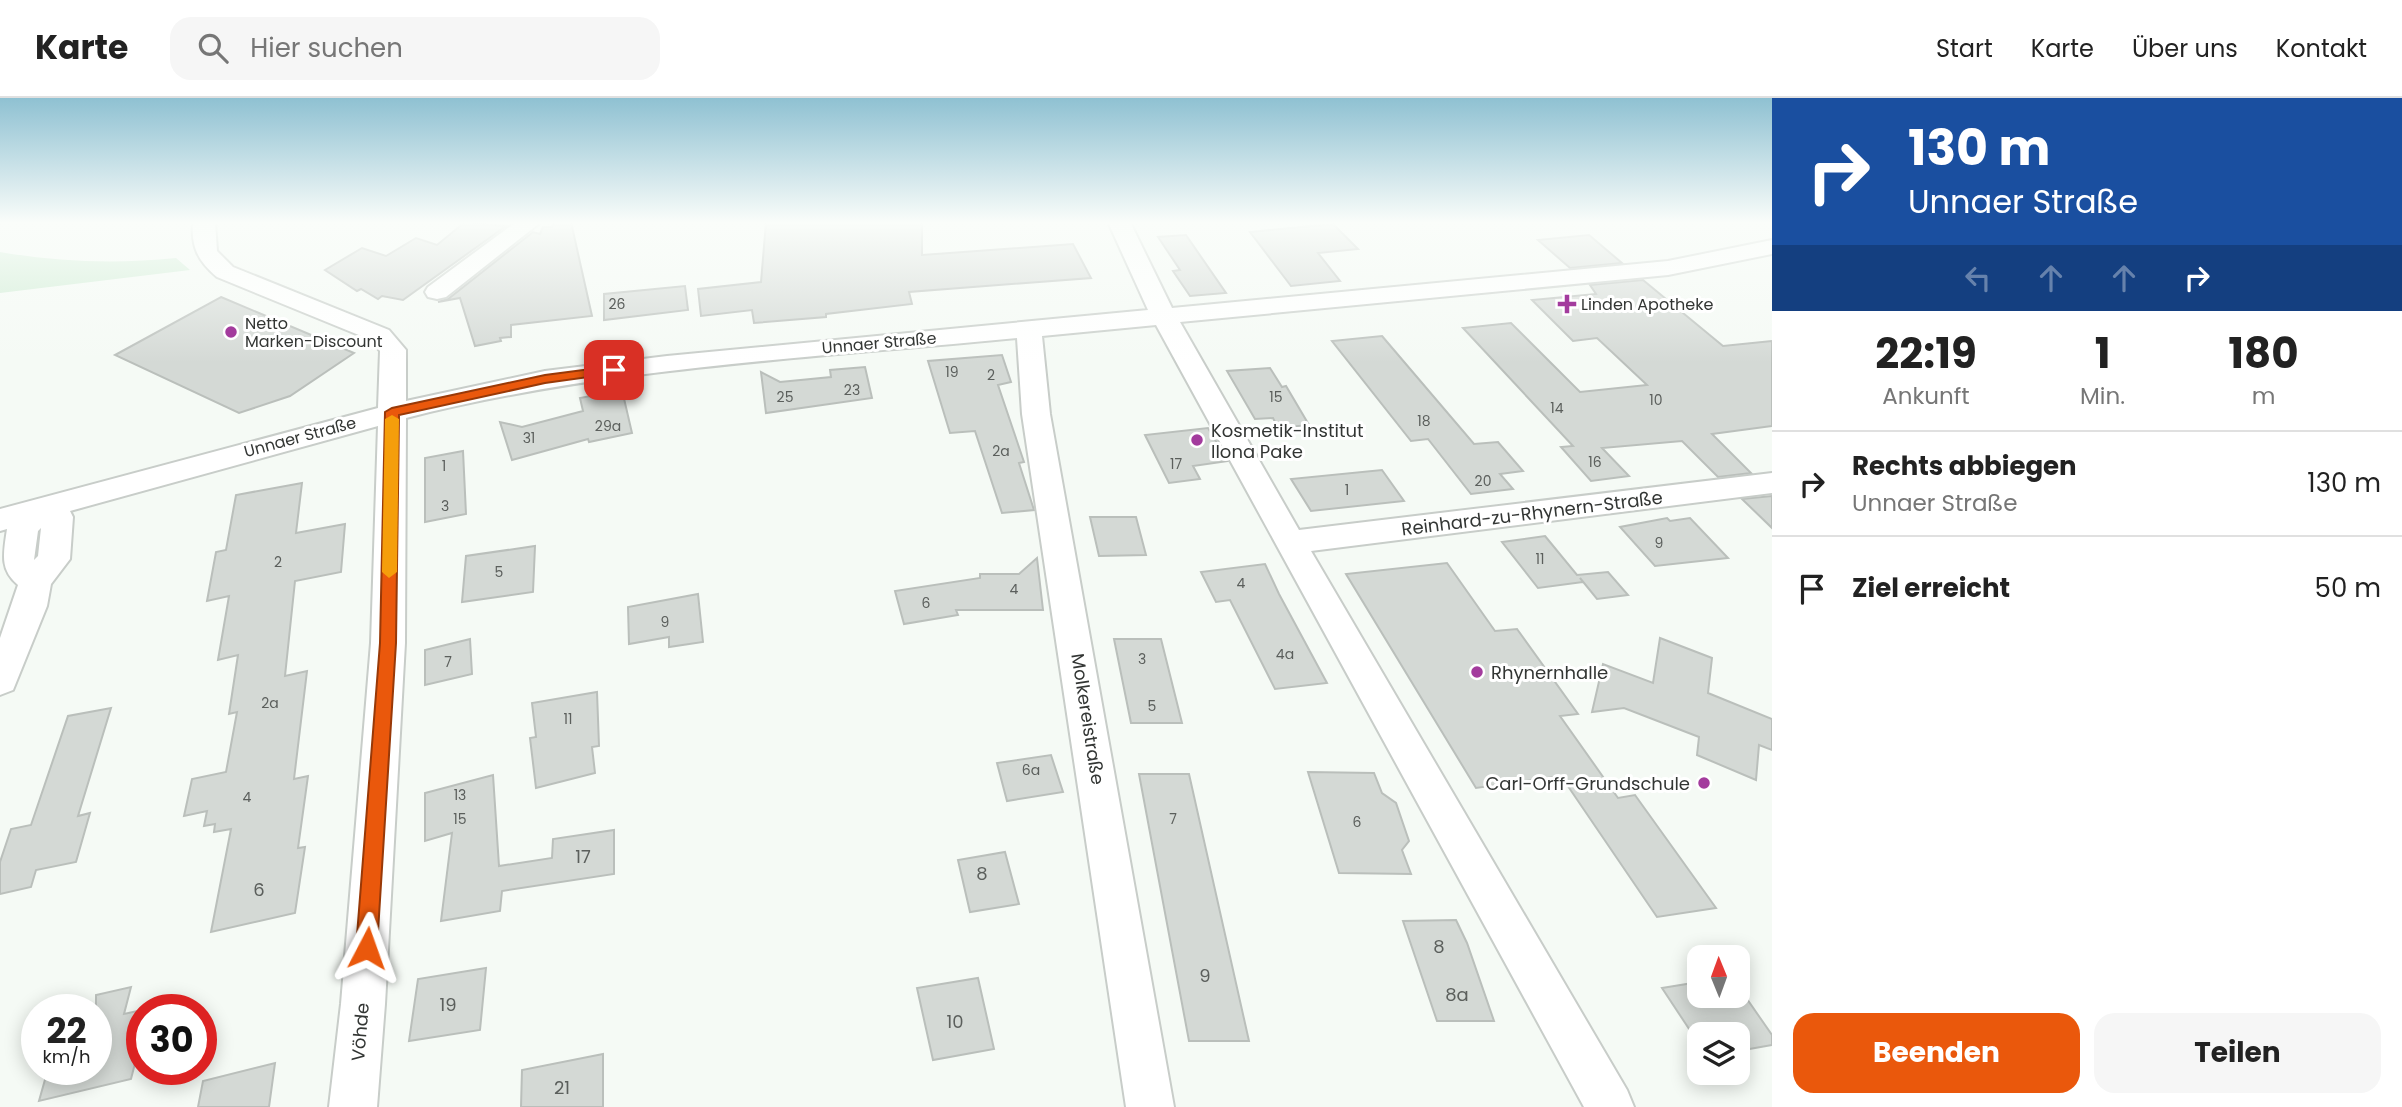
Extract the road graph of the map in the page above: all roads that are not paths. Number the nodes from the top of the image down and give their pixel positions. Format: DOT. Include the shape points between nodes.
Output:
graph roads {
  1 [pos="221,269"];
  2 [pos="467,269"];
  3 [pos="1141,269"];
  4 [pos="1657,269"];
  5 [pos="437,292"];
  6 [pos="1164,317"];
  7 [pos="1029,330"];
  8 [pos="392,412"];
  9 [pos="1772,483"];
  10 [pos="42,510"];
  11 [pos="0,520"];
  12 [pos="1291,542"];
  13 [pos="0,680"];
  14 [pos="353,1107"];
  15 [pos="1150,1107"];
  16 [pos="1610,1107"];
  1 -- 8 [label="street, Vöhde" via="380,335 393,350"];
  2 -- 5 [label="street"];
  3 -- 6 [label="street"];
  4 -- 6 [label="street, Unnaer Straße"];
  6 -- 7 [label="street, Unnaer Straße"];
  6 -- 12 [label="street"];
  7 -- 8 [label="street, Unnaer Straße" via="592,372"];
  7 -- 15 [label="street, Molkereistraße" via="1036,414"];
  8 -- 10 [label="street, Unnaer Straße"];
  8 -- 14 [label="street, Vöhde" via="388,643"];
  9 -- 12 [label="street, Reinhard-zu-Rhynern-Straße"];
  10 -- 11 [label="street, Unnaer Straße"];
  10 -- 13 [label="street" via="23,527 17,569 36,580"];
  12 -- 16 [label="street"];
}
